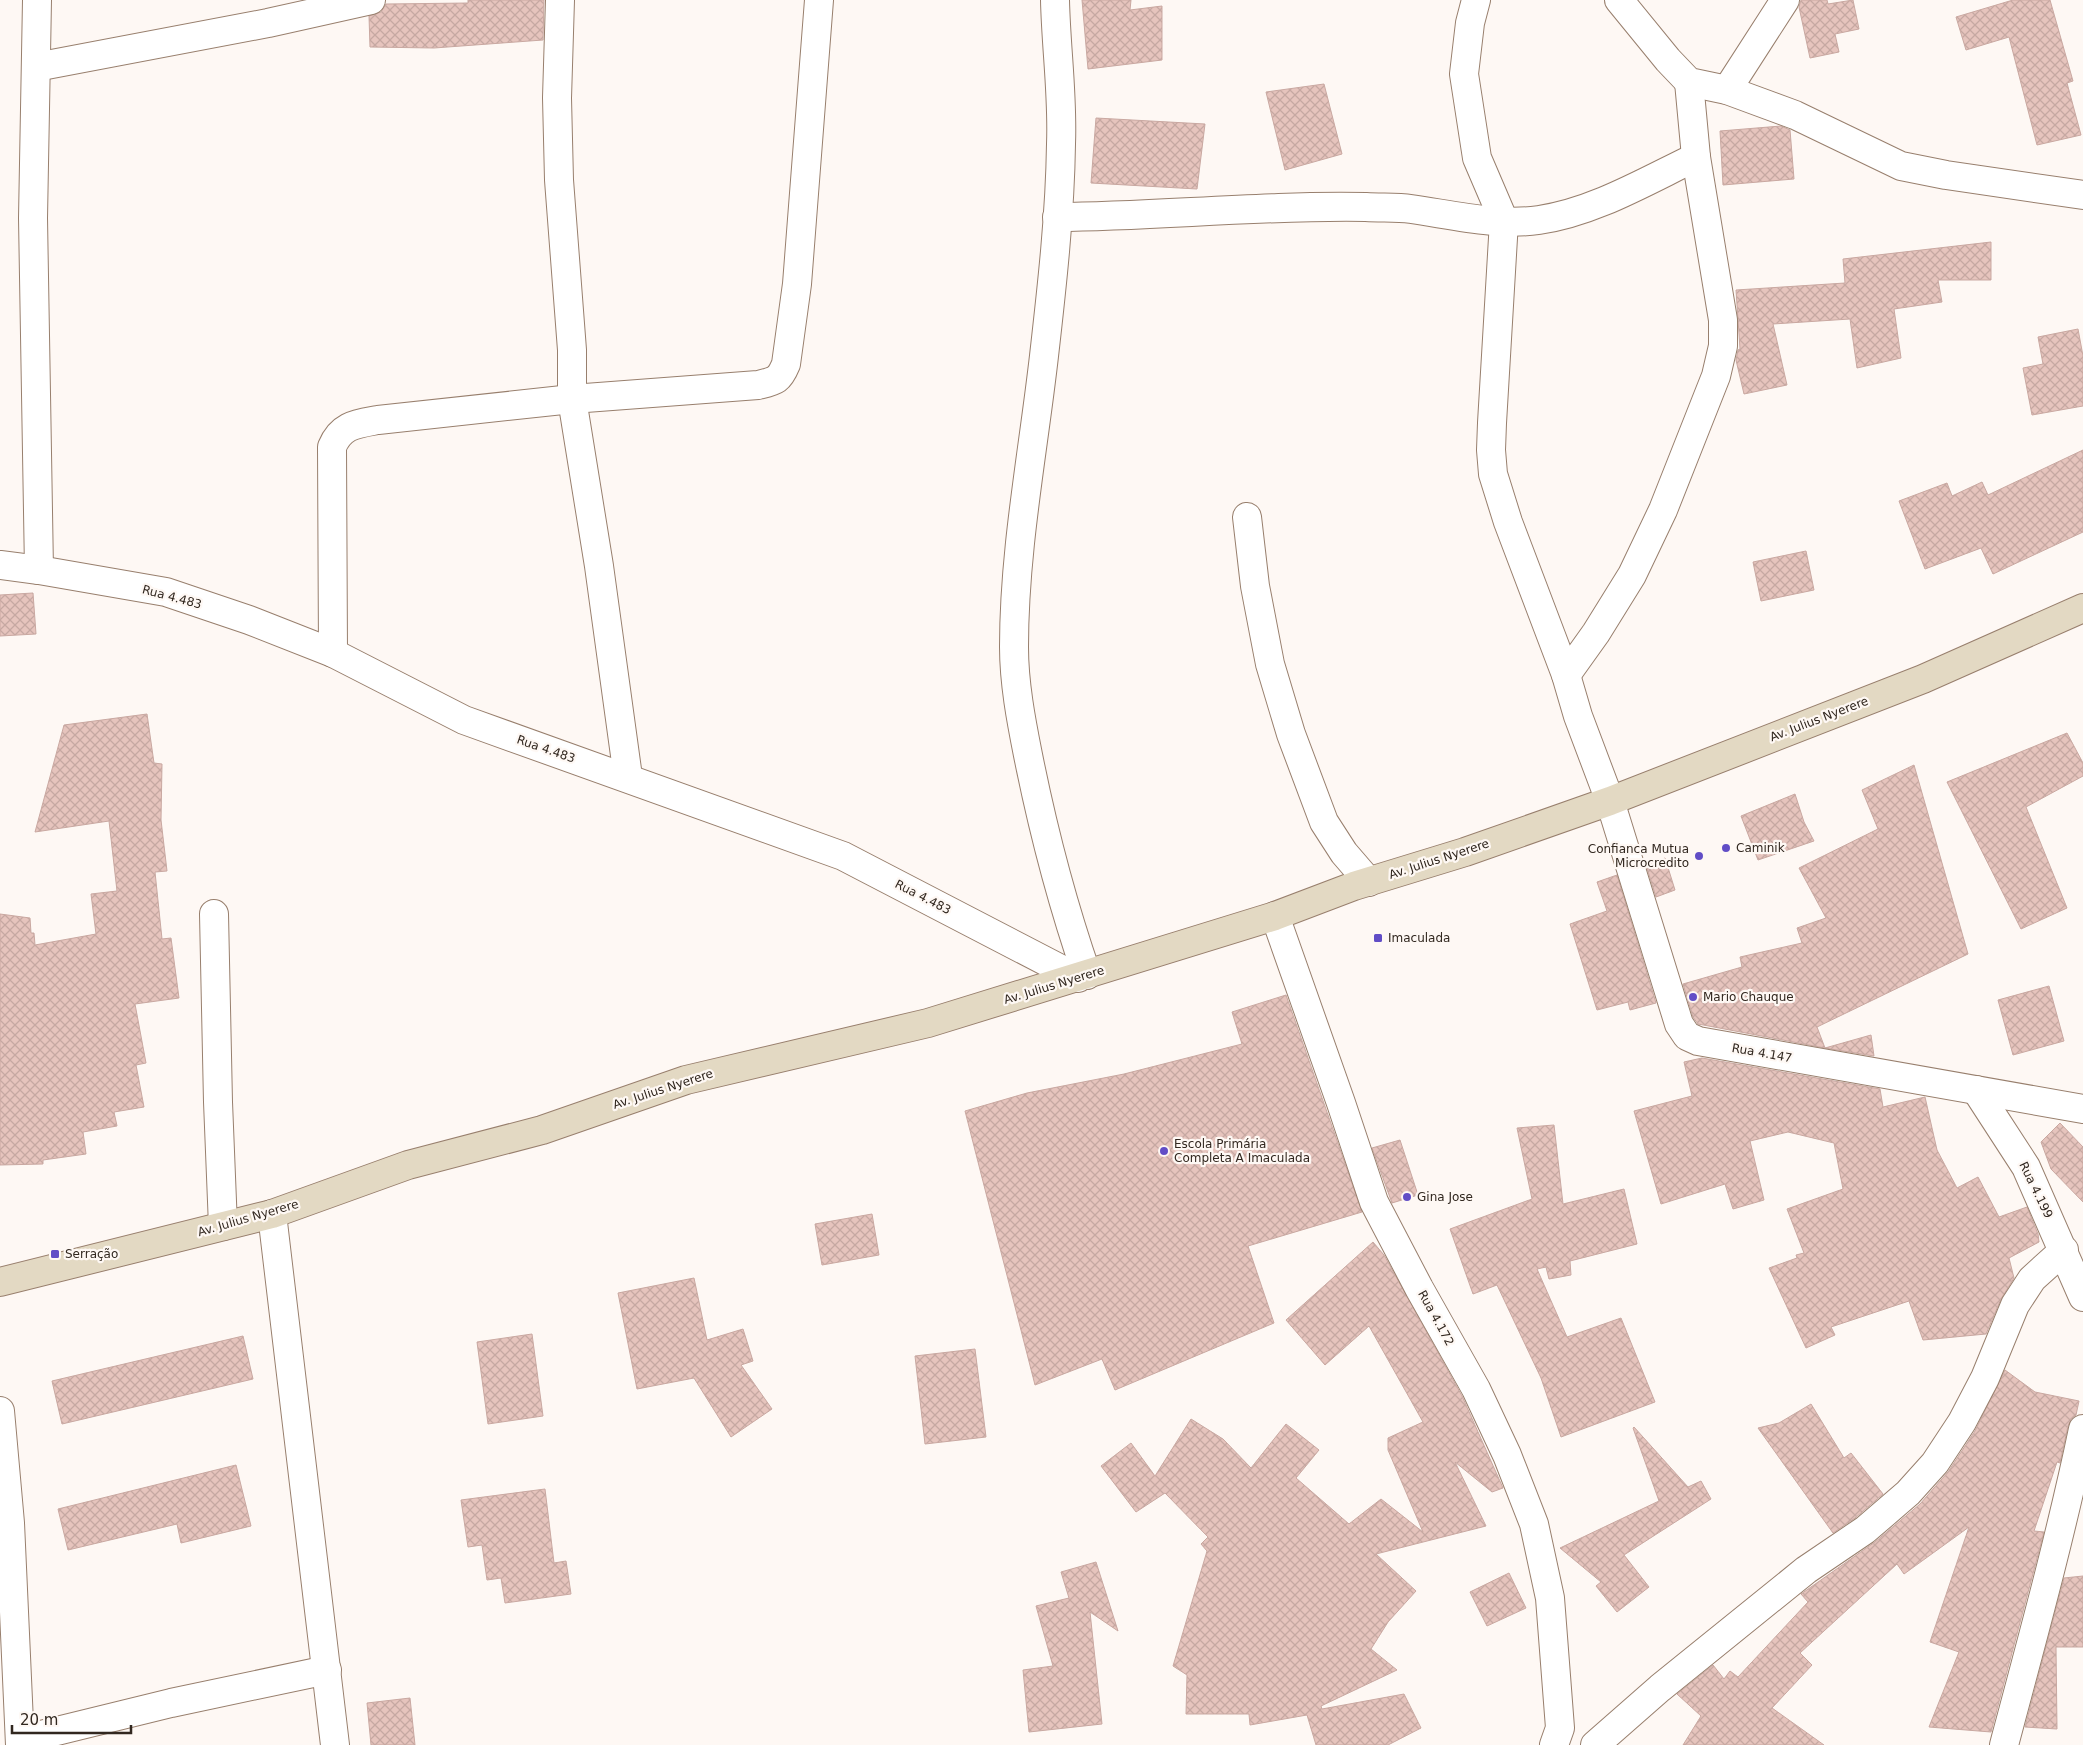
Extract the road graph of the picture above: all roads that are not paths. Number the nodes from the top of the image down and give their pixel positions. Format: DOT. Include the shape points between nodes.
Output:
graph roads {
  1 [pos="36,0"];
  2 [pos="371,0"];
  3 [pos="560,0"];
  4 [pos="819,0"];
  5 [pos="1055,0"];
  6 [pos="1476,0"];
  7 [pos="1619,0"];
  8 [pos="1786,0"];
  9 [pos="36,67"];
  10 [pos="1689,82"];
  11 [pos="1727,90"];
  12 [pos="1696,157"];
  13 [pos="2083,195"];
  14 [pos="1057,217"];
  15 [pos="1504,221"];
  16 [pos="572,400"];
  17 [pos="1247,517"];
  18 [pos="0,566"];
  19 [pos="39,570"];
  20 [pos="2083,608"];
  21 [pos="333,653"];
  22 [pos="1566,675"];
  23 [pos="628,778"];
  24 [pos="1610,801"];
  25 [pos="1369,882"];
  26 [pos="214,914"];
  27 [pos="1275,916"];
  28 [pos="1083,976"];
  29 [pos="1976,1090"];
  30 [pos="2083,1109"];
  31 [pos="272,1214"];
  32 [pos="223,1226"];
  33 [pos="2064,1250"];
  34 [pos="0,1282"];
  35 [pos="2083,1297"];
  36 [pos="0,1410"];
  37 [pos="2083,1429"];
  38 [pos="327,1670"];
  39 [pos="1557,1736"];
  40 [pos="20,1743"];
  41 [pos="336,1745"];
  42 [pos="1595,1745"];
  43 [pos="2004,1745"];
  1 -- 9 [label="street"];
  2 -- 9 [label="street"];
  3 -- 16 [label="street" via="559,180 572,350"];
  4 -- 16 [label="street" via="797,284 786,364 781,376 773,382 758,385"];
  5 -- 14 [label="street" via="1062,142"];
  6 -- 15 [label="street" via="1464,74 1477,158"];
  7 -- 10 [label="street"];
  8 -- 11 [label="street"];
  9 -- 19 [label="street" via="33,218"];
  10 -- 11 [label="street"];
  10 -- 12 [label="street"];
  11 -- 13 [label="street" via="1795,115 1901,166"];
  12 -- 15 [label="street" via="1611,198 1561,216"];
  12 -- 22 [label="street" via="1723,320 1723,346 1716,376 1632,575"];
  14 -- 15 [label="street" via="1335,207 1409,208"];
  14 -- 28 [label="street" via="1018,577 1014,648 1020,710 1035,790"];
  15 -- 22 [label="street, Rua 4.147" via="1492,423 1493,474"];
  16 -- 21 [label="street" via="357,423 337,435 332,447 331,467"];
  16 -- 23 [label="street"];
  17 -- 25 [label="street" via="1255,586 1270,664 1291,734 1324,822 1344,853"];
  18 -- 19 [label="street, Rua 4.483"];
  19 -- 21 [label="street, Rua 4.483" via="166,592 250,620"];
  20 -- 24 [label="main road, Av. Julius Nyerere" via="1923,679"];
  21 -- 23 [label="street, Rua 4.483" via="464,720"];
  22 -- 24 [label="street, Rua 4.147"];
  23 -- 28 [label="street, Rua 4.483" via="844,856"];
  24 -- 25 [label="main road, Av. Julius Nyerere"];
  24 -- 29 [label="street, Rua 4.147" via="1679,1024 1687,1036 1698,1042"];
  25 -- 27 [label="main road, Av. Julius Nyerere"];
  26 -- 32 [label="street"];
  27 -- 28 [label="main road, Av. Julius Nyerere"];
  27 -- 39 [label="street, Rua 4.172" via="1374,1202 1476,1389 1534,1524 1550,1598"];
  28 -- 31 [label="main road, Av. Julius Nyerere" via="928,1023 686,1080 542,1130 408,1165"];
  29 -- 30 [label="street, Rua 4.147"];
  29 -- 33 [label="street, Rua 4.199" via="2026,1167"];
  31 -- 32 [label="main road, Av. Julius Nyerere"];
  31 -- 38 [label="street"];
  32 -- 34 [label="main road, Av. Julius Nyerere"];
  33 -- 35 [label="street, Rua 4.199"];
  33 -- 42 [label="street" via="2032,1279 2015,1304 1986,1378 1962,1422 1934,1463 1908,1493 1864,1530 1806,1570"];
  36 -- 40 [label="street" via="10,1523"];
  37 -- 43 [label="street" via="2052,1565"];
  38 -- 40 [label="street" via="171,1703"];
  38 -- 41 [label="street"];
  39 -- 42 [label="street"];
}
